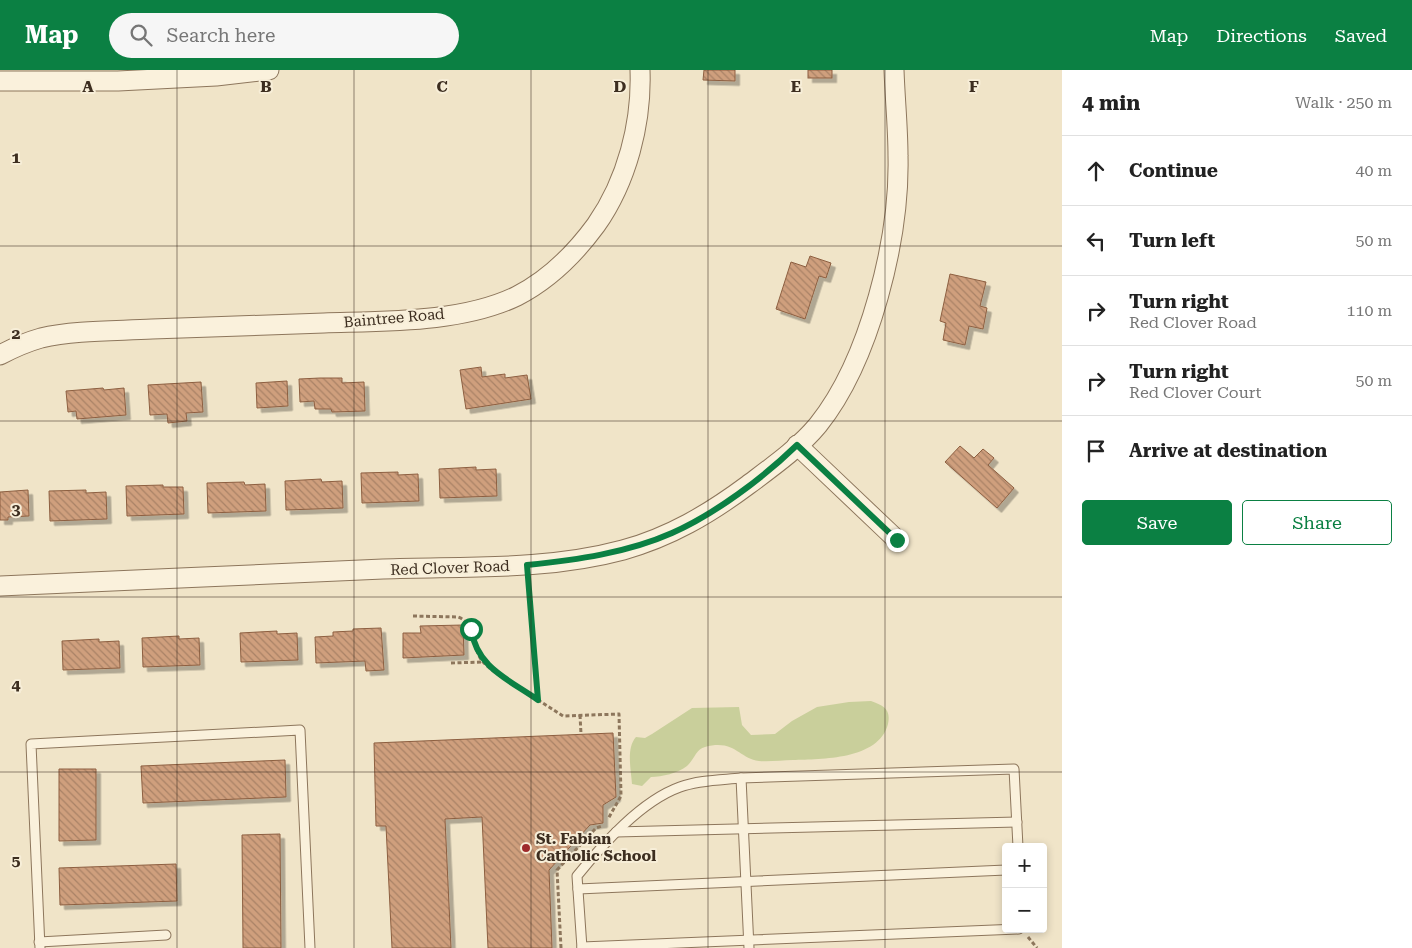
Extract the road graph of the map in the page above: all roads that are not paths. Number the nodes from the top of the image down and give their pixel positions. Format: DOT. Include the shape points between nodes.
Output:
graph roads {
  1 [pos="269,70"];
  2 [pos="640,70"];
  3 [pos="894,70"];
  4 [pos="0,81"];
  5 [pos="0,355"];
  6 [pos="797,445"];
  7 [pos="897,540"];
  8 [pos="0,586"];
  9 [pos="741,778"];
  10 [pos="1017,822"];
  11 [pos="744,830"];
  12 [pos="616,832"];
  13 [pos="1018,843"];
  14 [pos="1002,870"];
  15 [pos="746,882"];
  16 [pos="578,889"];
  17 [pos="1002,930"];
  18 [pos="166,935"];
  19 [pos="39,945"];
  20 [pos="749,945"];
  21 [pos="669,946"];
  22 [pos="310,948"];
  23 [pos="582,948"];
  1 -- 4 [label="street" via="118,81"];
  2 -- 5 [label="street, Baintree Road" via="637,121 628,159 606,211 580,247 556,272 517,296 487,308 384,321 135,330 41,338"];
  3 -- 6 [label="street, Red Clover Road" via="898,159 886,270 869,328 847,378 818,424"];
  6 -- 7 [label="street"];
  6 -- 8 [label="street, Red Clover Road" via="712,512 672,533 622,550 527,565"];
  9 -- 10 [label="lane" via="1014,769"];
  9 -- 11 [label="lane"];
  9 -- 12 [label="lane" via="680,787 641,809"];
  10 -- 11 [label="lane"];
  10 -- 13 [label="lane"];
  11 -- 12 [label="lane"];
  11 -- 15 [label="lane"];
  12 -- 16 [label="lane" via="578,876"];
  14 -- 15 [label="lane"];
  15 -- 16 [label="lane"];
  15 -- 20 [label="lane"];
  16 -- 23 [label="lane"];
  17 -- 20 [label="lane"];
  18 -- 19 [label="lane"];
  19 -- 22 [label="lane" via="30,744 300,730"];
  20 -- 21 [label="lane"];
  21 -- 23 [label="lane"];
}
